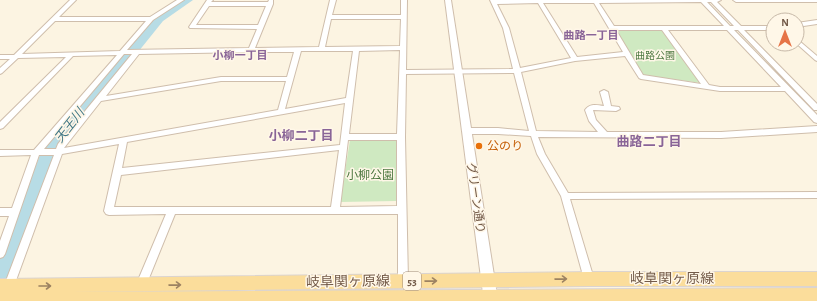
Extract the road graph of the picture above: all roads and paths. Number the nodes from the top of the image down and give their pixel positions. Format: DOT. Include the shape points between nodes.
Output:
graph roads {
  1 [pos="73,0"];
  2 [pos="181,0"];
  3 [pos="333,0"];
  4 [pos="404,0"];
  5 [pos="448,0"];
  6 [pos="715,0"];
  7 [pos="736,0"];
  8 [pos="817,0"];
  9 [pos="493,1"];
  10 [pos="595,1"];
  11 [pos="703,1"];
  12 [pos="209,2"];
  13 [pos="271,2"];
  14 [pos="539,2"];
  15 [pos="328,17"];
  16 [pos="403,17"];
  17 [pos="54,19"];
  18 [pos="151,19"];
  19 [pos="817,22"];
  20 [pos="805,24"];
  21 [pos="260,27"];
  22 [pos="662,27"];
  23 [pos="728,27"];
  24 [pos="738,27"];
  25 [pos="611,28"];
  26 [pos="765,28"];
  27 [pos="402,48"];
  28 [pos="356,49"];
  29 [pos="298,50"];
  30 [pos="321,50"];
  31 [pos="807,50"];
  32 [pos="817,50"];
  33 [pos="251,51"];
  34 [pos="121,52"];
  35 [pos="137,52"];
  36 [pos="72,54"];
  37 [pos="626,54"];
  38 [pos="17,56"];
  39 [pos="0,57"];
  40 [pos="817,59"];
  41 [pos="575,60"];
  42 [pos="517,71"];
  43 [pos="0,72"];
  44 [pos="403,72"];
  45 [pos="457,72"];
  46 [pos="290,79"];
  47 [pos="707,87"];
  48 [pos="785,89"];
  49 [pos="604,92"];
  50 [pos="99,98"];
  51 [pos="349,100"];
  52 [pos="817,108"];
  53 [pos="281,111"];
  54 [pos="817,120"];
  55 [pos="0,126"];
  56 [pos="817,129"];
  57 [pos="467,131"];
  58 [pos="535,134"];
  59 [pos="605,135"];
  60 [pos="344,137"];
  61 [pos="401,137"];
  62 [pos="124,140"];
  63 [pos="343,147"];
  64 [pos="58,152"];
  65 [pos="0,153"];
  66 [pos="36,153"];
  67 [pos="118,172"];
  68 [pos="817,195"];
  69 [pos="565,196"];
  70 [pos="335,209"];
  71 [pos="403,210"];
  72 [pos="172,211"];
  73 [pos="0,212"];
  74 [pos="16,212"];
  75 [pos="0,254"];
  76 [pos="589,278"];
  77 [pos="817,279"];
  78 [pos="488,280"];
  79 [pos="403,281"];
  80 [pos="4,293"];
  81 [pos="137,295"];
  82 [pos="817,295"];
  83 [pos="592,298"];
  84 [pos="491,299"];
  85 [pos="405,300"];
  1 -- 17 [label="street"];
  2 -- 18 [label="street"];
  3 -- 15 [label="street"];
  4 -- 16 [label="street"];
  5 -- 45 [label="street, グリーン通り"];
  6 -- 11 [label="street"];
  6 -- 24 [label="street"];
  7 -- 8 [label="street"];
  9 -- 14 [label="street"];
  9 -- 42 [label="street" via="506,28"];
  10 -- 11 [label="street"];
  10 -- 14 [label="street"];
  10 -- 25 [label="street"];
  11 -- 23 [label="street"];
  12 -- 13 [label="street"];
  12 -- 21 [label="street" via="192,27"];
  13 -- 21 [label="street"];
  14 -- 41 [label="street"];
  15 -- 16 [label="street"];
  15 -- 30 [label="street"];
  16 -- 27 [label="street"];
  17 -- 18 [label="street"];
  17 -- 38 [label="street"];
  18 -- 34 [label="street"];
  19 -- 20 [label="street"];
  21 -- 33 [label="street"];
  22 -- 23 [label="street"];
  22 -- 25 [label="street"];
  22 -- 47 [label="street"];
  23 -- 24 [label="street"];
  23 -- 48 [label="street"];
  24 -- 26 [label="street"];
  24 -- 52 [label="street"];
  25 -- 37 [label="street"];
  27 -- 28 [label="street"];
  27 -- 44 [label="street"];
  28 -- 30 [label="street"];
  28 -- 51 [label="street"];
  29 -- 30 [label="street"];
  29 -- 33 [label="street"];
  29 -- 46 [label="street"];
  31 -- 32 [label="street"];
  31 -- 40 [label="street"];
  33 -- 35 [label="street"];
  34 -- 35 [label="street"];
  34 -- 36 [label="street"];
  34 -- 66 [label="street"];
  35 -- 50 [label="street"];
  36 -- 38 [label="street"];
  36 -- 55 [label="street"];
  37 -- 41 [label="street"];
  37 -- 47 [label="street" via="641,77"];
  38 -- 39 [label="street"];
  38 -- 43 [label="street"];
  41 -- 42 [label="street"];
  42 -- 45 [label="street"];
  42 -- 58 [label="street"];
  44 -- 45 [label="street"];
  44 -- 61 [label="street"];
  45 -- 57 [label="street, グリーン通り"];
  46 -- 50 [label="street" via="221,79"];
  46 -- 53 [label="street"];
  47 -- 48 [label="street"];
  48 -- 54 [label="street"];
  49 -- 59 [label="street" via="612,109 592,107 589,110 593,121"];
  50 -- 64 [label="street" via="60,146"];
  51 -- 53 [label="street"];
  51 -- 60 [label="street"];
  53 -- 62 [label="street"];
  56 -- 59 [label="street" via="721,135"];
  57 -- 58 [label="street"];
  57 -- 78 [label="street, グリーン通り"];
  58 -- 59 [label="street"];
  58 -- 69 [label="street" via="541,154"];
  60 -- 61 [label="street"];
  60 -- 63 [label="street"];
  61 -- 71 [label="street"];
  62 -- 64 [label="street"];
  62 -- 67 [label="street"];
  63 -- 67 [label="street"];
  63 -- 70 [label="street"];
  64 -- 66 [label="street"];
  64 -- 80 [label="street"];
  65 -- 66 [label="street"];
  66 -- 74 [label="street"];
  67 -- 72 [label="street" via="109,211"];
  68 -- 69 [label="street"];
  69 -- 76 [label="street"];
  70 -- 71 [label="street"];
  70 -- 72 [label="street"];
  71 -- 79 [label="street"];
  72 -- 81 [label="street"];
  73 -- 74 [label="street"];
  74 -- 75 [label="street"];
  76 -- 77 [label="main road, 岐阜関ヶ原線 / 53"];
  78 -- 76 [label="main road, 岐阜関ヶ原線 / 53, one-way"];
  79 -- 78 [label="main road, 岐阜関ヶ原線 / 53, one-way"];
  78 -- 84 [label="street, グリーン通り"];
  81 -- 79 [label="main road, 岐阜関ヶ原線 / 53, one-way"];
  80 -- 81 [label="main road, 岐阜関ヶ原線 / 53"];
  81 -- 85 [label="main road, 岐阜関ヶ原線 / 53"];
  82 -- 83 [label="main road, 岐阜関ヶ原線 / 53"];
  83 -- 84 [label="main road, 岐阜関ヶ原線 / 53"];
  84 -- 85 [label="main road, 岐阜関ヶ原線 / 53"];
}
